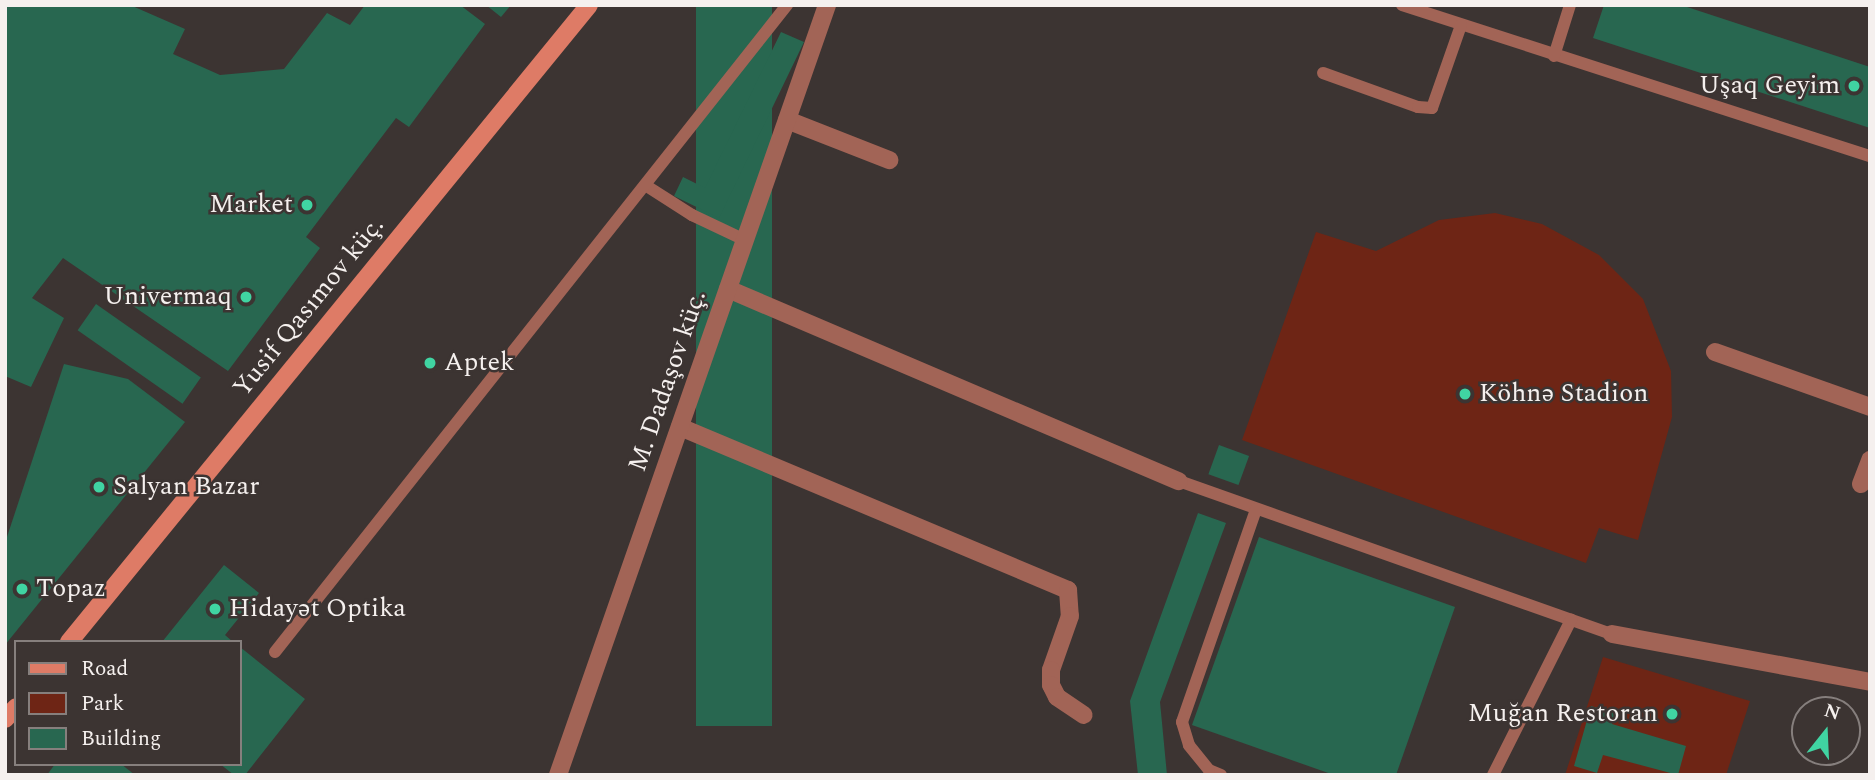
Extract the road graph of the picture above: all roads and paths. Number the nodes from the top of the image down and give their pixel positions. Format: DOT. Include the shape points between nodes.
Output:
graph roads {
  1 [pos="589,5"];
  2 [pos="787,5"];
  3 [pos="827,5"];
  4 [pos="1402,5"];
  5 [pos="1570,5"];
  6 [pos="1461,25"];
  7 [pos="1554,56"];
  8 [pos="1323,73"];
  9 [pos="787,120"];
  10 [pos="1870,156"];
  11 [pos="889,160"];
  12 [pos="645,185"];
  13 [pos="746,240"];
  14 [pos="728,289"];
  15 [pos="1715,352"];
  16 [pos="1870,407"];
  17 [pos="680,427"];
  18 [pos="1870,460"];
  19 [pos="1179,481"];
  20 [pos="1861,484"];
  21 [pos="1256,509"];
  22 [pos="1571,621"];
  23 [pos="1612,634"];
  24 [pos="71,640"];
  25 [pos="275,652"];
  26 [pos="1870,682"];
  27 [pos="1084,715"];
  28 [pos="558,775"];
  29 [pos="1221,775"];
  30 [pos="1493,775"];
  1 -- 24 [label="street, Yusif Qasımov küç."];
  2 -- 12 [label="lane"];
  3 -- 9 [label="street, M. Dadaşov küç."];
  4 -- 6 [label="lane"];
  5 -- 7 [label="lane"];
  6 -- 7 [label="lane"];
  6 -- 8 [label="lane" via="1432,107 1418,107"];
  7 -- 10 [label="lane"];
  9 -- 11 [label="street"];
  9 -- 13 [label="street, M. Dadaşov küç."];
  12 -- 13 [label="lane" via="692,215"];
  12 -- 25 [label="lane"];
  13 -- 14 [label="street, M. Dadaşov küç."];
  14 -- 17 [label="street, M. Dadaşov küç."];
  14 -- 19 [label="street"];
  15 -- 16 [label="street"];
  17 -- 27 [label="street" via="1068,590 1070,616 1051,670 1051,685 1057,697"];
  17 -- 28 [label="street, M. Dadaşov küç."];
  18 -- 20 [label="street"];
  19 -- 21 [label="lane"];
  21 -- 22 [label="lane"];
  21 -- 29 [label="lane" via="1182,722 1189,745 1209,770"];
  22 -- 23 [label="lane"];
  22 -- 30 [label="lane"];
  23 -- 26 [label="street"];
}
